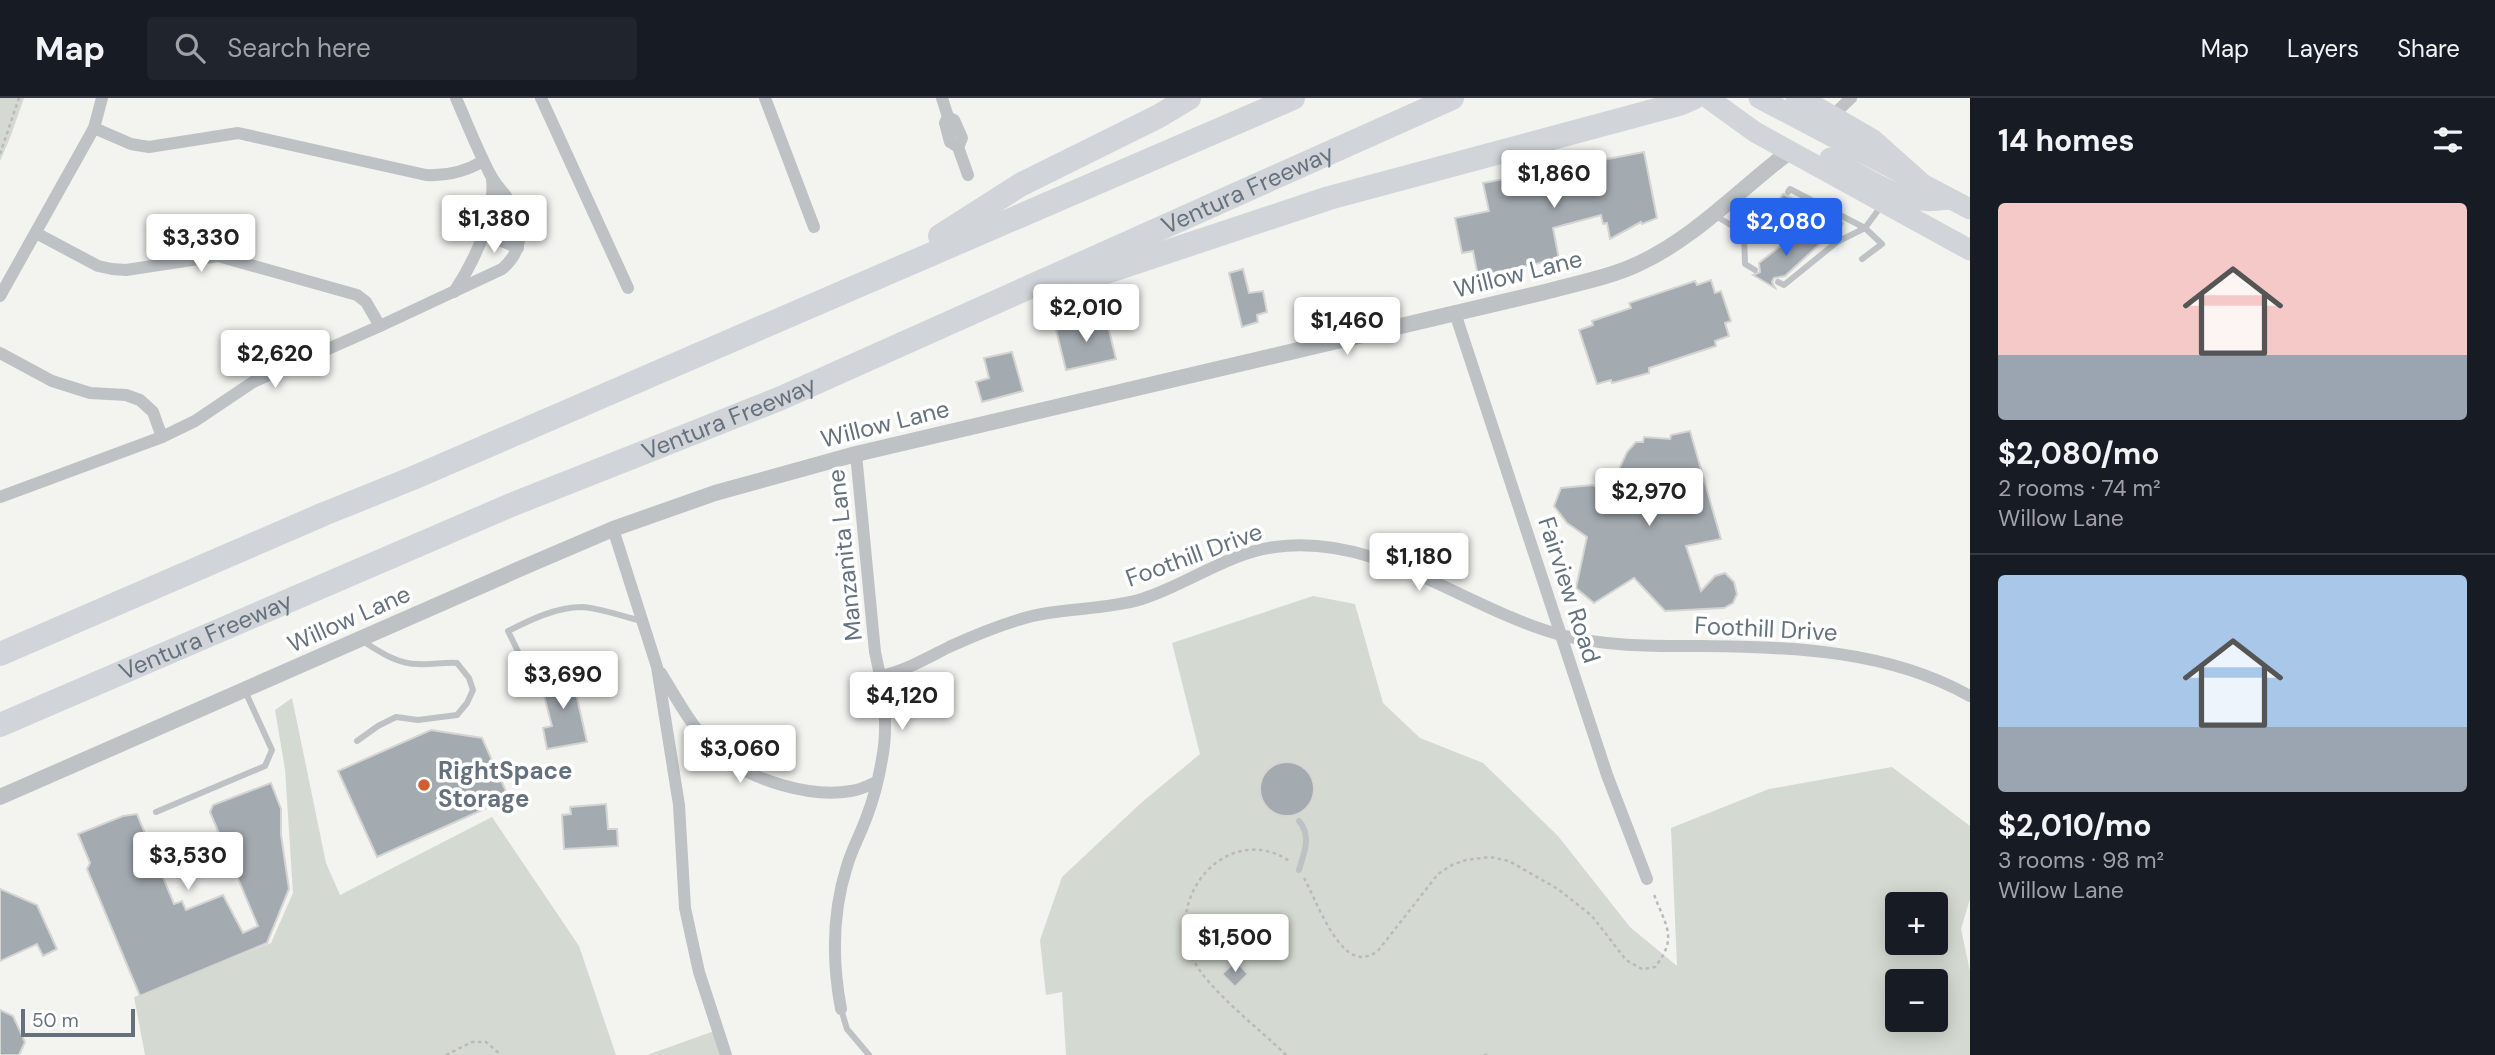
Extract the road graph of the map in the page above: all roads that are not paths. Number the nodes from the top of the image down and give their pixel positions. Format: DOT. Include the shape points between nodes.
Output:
graph roads {
  1 [pos="102,98"];
  2 [pos="456,98"];
  3 [pos="541,98"];
  4 [pos="765,98"];
  5 [pos="942,98"];
  6 [pos="1189,98"];
  7 [pos="1293,98"];
  8 [pos="1452,98"];
  9 [pos="1693,98"];
  10 [pos="1708,98"];
  11 [pos="1759,98"];
  12 [pos="1798,98"];
  13 [pos="1852,98"];
  14 [pos="1824,124"];
  15 [pos="94,128"];
  16 [pos="1789,152"];
  17 [pos="483,160"];
  18 [pos="968,175"];
  19 [pos="492,178"];
  20 [pos="1918,182"];
  21 [pos="1788,192"];
  22 [pos="1884,203"];
  23 [pos="1961,204"];
  24 [pos="1712,213"];
  25 [pos="814,227"];
  26 [pos="1865,228"];
  27 [pos="36,233"];
  28 [pos="482,233"];
  29 [pos="1744,233"];
  30 [pos="1837,242"];
  31 [pos="518,248"];
  32 [pos="1970,250"];
  33 [pos="1862,259"];
  34 [pos="1755,270"];
  35 [pos="878,276"];
  36 [pos="1778,282"];
  37 [pos="628,288"];
  38 [pos="453,292"];
  39 [pos="0,296"];
  40 [pos="1455,313"];
  41 [pos="380,326"];
  42 [pos="0,353"];
  43 [pos="779,399"];
  44 [pos="162,437"];
  45 [pos="856,454"];
  46 [pos="0,497"];
  47 [pos="613,529"];
  48 [pos="642,621"];
  49 [pos="1562,635"];
  50 [pos="360,639"];
  51 [pos="0,654"];
  52 [pos="657,667"];
  53 [pos="527,668"];
  54 [pos="881,676"];
  55 [pos="244,690"];
  56 [pos="1970,696"];
  57 [pos="0,725"];
  58 [pos="357,741"];
  59 [pos="876,782"];
  60 [pos="0,797"];
  61 [pos="156,812"];
  62 [pos="1299,821"];
  63 [pos="1298,870"];
  64 [pos="1647,879"];
  65 [pos="841,1009"];
  66 [pos="726,1055"];
  67 [pos="869,1055"];
  1 -- 15 [label="street"];
  2 -- 17 [label="street"];
  3 -- 37 [label="street"];
  4 -- 25 [label="street"];
  5 -- 18 [label="street" via="950,142 958,146"];
  6 -- 35 [label="highway" via="1020,185"];
  7 -- 35 [label="highway"];
  8 -- 43 [label="highway, Ventura Freeway"];
  9 -- 43 [label="highway" via="1328,198 1095,275 830,387"];
  10 -- 16 [label="main road"];
  11 -- 14 [label="main road"];
  12 -- 14 [label="highway"];
  13 -- 14 [label="street"];
  14 -- 20 [label="highway" via="1872,141"];
  15 -- 17 [label="street" via="141,147 239,134 426,175 454,173"];
  15 -- 27 [label="street"];
  16 -- 22 [label="main road"];
  16 -- 23 [label="main road" via="1808,148 1897,193"];
  16 -- 24 [label="street, Willow Lane"];
  17 -- 19 [label="street"];
  19 -- 28 [label="street"];
  19 -- 31 [label="street" via="515,211"];
  20 -- 23 [label="main road"];
  21 -- 26 [label="lane" via="1790,189"];
  22 -- 26 [label="lane"];
  22 -- 32 [label="main road"];
  24 -- 29 [label="lane"];
  24 -- 40 [label="street, Willow Lane" via="1641,263"];
  26 -- 30 [label="lane"];
  26 -- 33 [label="lane" via="1882,244"];
  27 -- 39 [label="street"];
  27 -- 41 [label="street" via="111,269 229,258 357,295"];
  28 -- 31 [label="street"];
  28 -- 38 [label="street" via="470,267"];
  29 -- 30 [label="lane" via="1780,208"];
  29 -- 34 [label="lane" via="1745,264"];
  30 -- 36 [label="lane" via="1784,285"];
  31 -- 38 [label="street" via="502,269"];
  35 -- 51 [label="highway"];
  38 -- 41 [label="street"];
  40 -- 45 [label="street, Willow Lane"];
  40 -- 49 [label="street, Fairview Road"];
  41 -- 44 [label="street" via="253,382"];
  42 -- 44 [label="street" via="52,381 90,393 140,400 153,412"];
  43 -- 57 [label="highway, Ventura Freeway" via="511,505"];
  44 -- 46 [label="street"];
  45 -- 47 [label="street, Willow Lane" via="715,493"];
  45 -- 54 [label="street, Manzanita Lane"];
  47 -- 48 [label="street"];
  47 -- 50 [label="street, Willow Lane"];
  48 -- 52 [label="street"];
  48 -- 53 [label="lane" via="584,607 566,608 523,624 508,631"];
  49 -- 54 [label="street, Foothill Drive" via="1526,625 1367,555 1327,545 1295,545 1248,552 1144,599 1042,612 1016,620"];
  49 -- 56 [label="street, Foothill Drive" via="1621,645 1765,647 1849,654 1920,673"];
  49 -- 64 [label="street, Fairview Road" via="1607,775"];
  50 -- 55 [label="street, Willow Lane"];
  50 -- 58 [label="lane" via="398,662 457,663 473,690 457,715 427,720 396,717"];
  52 -- 59 [label="street" via="705,739 739,766 781,785 824,793 854,791"];
  52 -- 66 [label="street" via="679,805 685,908 699,972"];
  54 -- 59 [label="street, Manzanita Lane" via="886,726"];
  55 -- 60 [label="street, Willow Lane"];
  55 -- 61 [label="lane" via="272,750 265,766"];
  59 -- 65 [label="street, Manzanita Lane" via="846,869 837,913 834,960"];
  62 -- 63 [label="lane" via="1307,839"];
  65 -- 67 [label="lane, Manzanita Lane" via="847,1029"];
}
